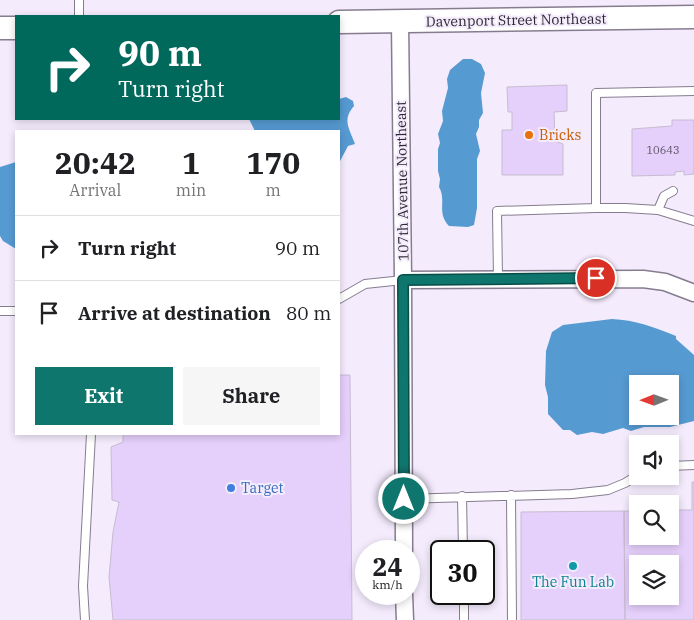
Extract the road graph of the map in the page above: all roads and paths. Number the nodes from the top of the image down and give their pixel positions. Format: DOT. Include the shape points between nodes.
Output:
graph roads {
  1 [pos="79,0"];
  2 [pos="79,15"];
  3 [pos="694,17"];
  4 [pos="400,21"];
  5 [pos="340,22"];
  6 [pos="0,28"];
  7 [pos="15,28"];
  8 [pos="694,91"];
  9 [pos="673,191"];
  10 [pos="596,208"];
  11 [pos="658,210"];
  12 [pos="694,221"];
  13 [pos="498,278"];
  14 [pos="403,280"];
  15 [pos="694,293"];
  16 [pos="340,298"];
  17 [pos="0,311"];
  18 [pos="15,311"];
  19 [pos="91,435"];
  20 [pos="694,465"];
  21 [pos="679,466"];
  22 [pos="629,481"];
  23 [pos="511,495"];
  24 [pos="462,496"];
  25 [pos="404,499"];
  26 [pos="404,540"];
  27 [pos="463,540"];
  28 [pos="404,605"];
  29 [pos="464,605"];
  30 [pos="85,620"];
  31 [pos="405,620"];
  32 [pos="464,620"];
  33 [pos="512,620"];
  1 -- 2 [label="lane"];
  3 -- 4 [label="street, Davenport Street Northeast"];
  4 -- 5 [label="street, Davenport Street Northeast"];
  4 -- 14 [label="street, 107th Avenue Northeast"];
  6 -- 7 [label="street"];
  8 -- 10 [label="lane" via="596,93"];
  9 -- 11 [label="lane" via="664,196"];
  10 -- 11 [label="lane"];
  10 -- 13 [label="lane" via="497,211"];
  11 -- 12 [label="lane"];
  13 -- 14 [label="street"];
  13 -- 15 [label="street" via="643,279 665,282"];
  14 -- 16 [label="lane" via="365,284"];
  14 -- 25 [label="street, 107th Avenue Northeast"];
  17 -- 18 [label="lane"];
  19 -- 30 [label="lane" via="83,586"];
  20 -- 21 [label="lane"];
  22 -- 23 [label="lane" via="608,490"];
  23 -- 24 [label="lane"];
  23 -- 33 [label="lane"];
  24 -- 25 [label="lane"];
  24 -- 27 [label="lane"];
  25 -- 26 [label="street, 107th Avenue Northeast"];
  28 -- 31 [label="street"];
  29 -- 32 [label="lane"];
}
